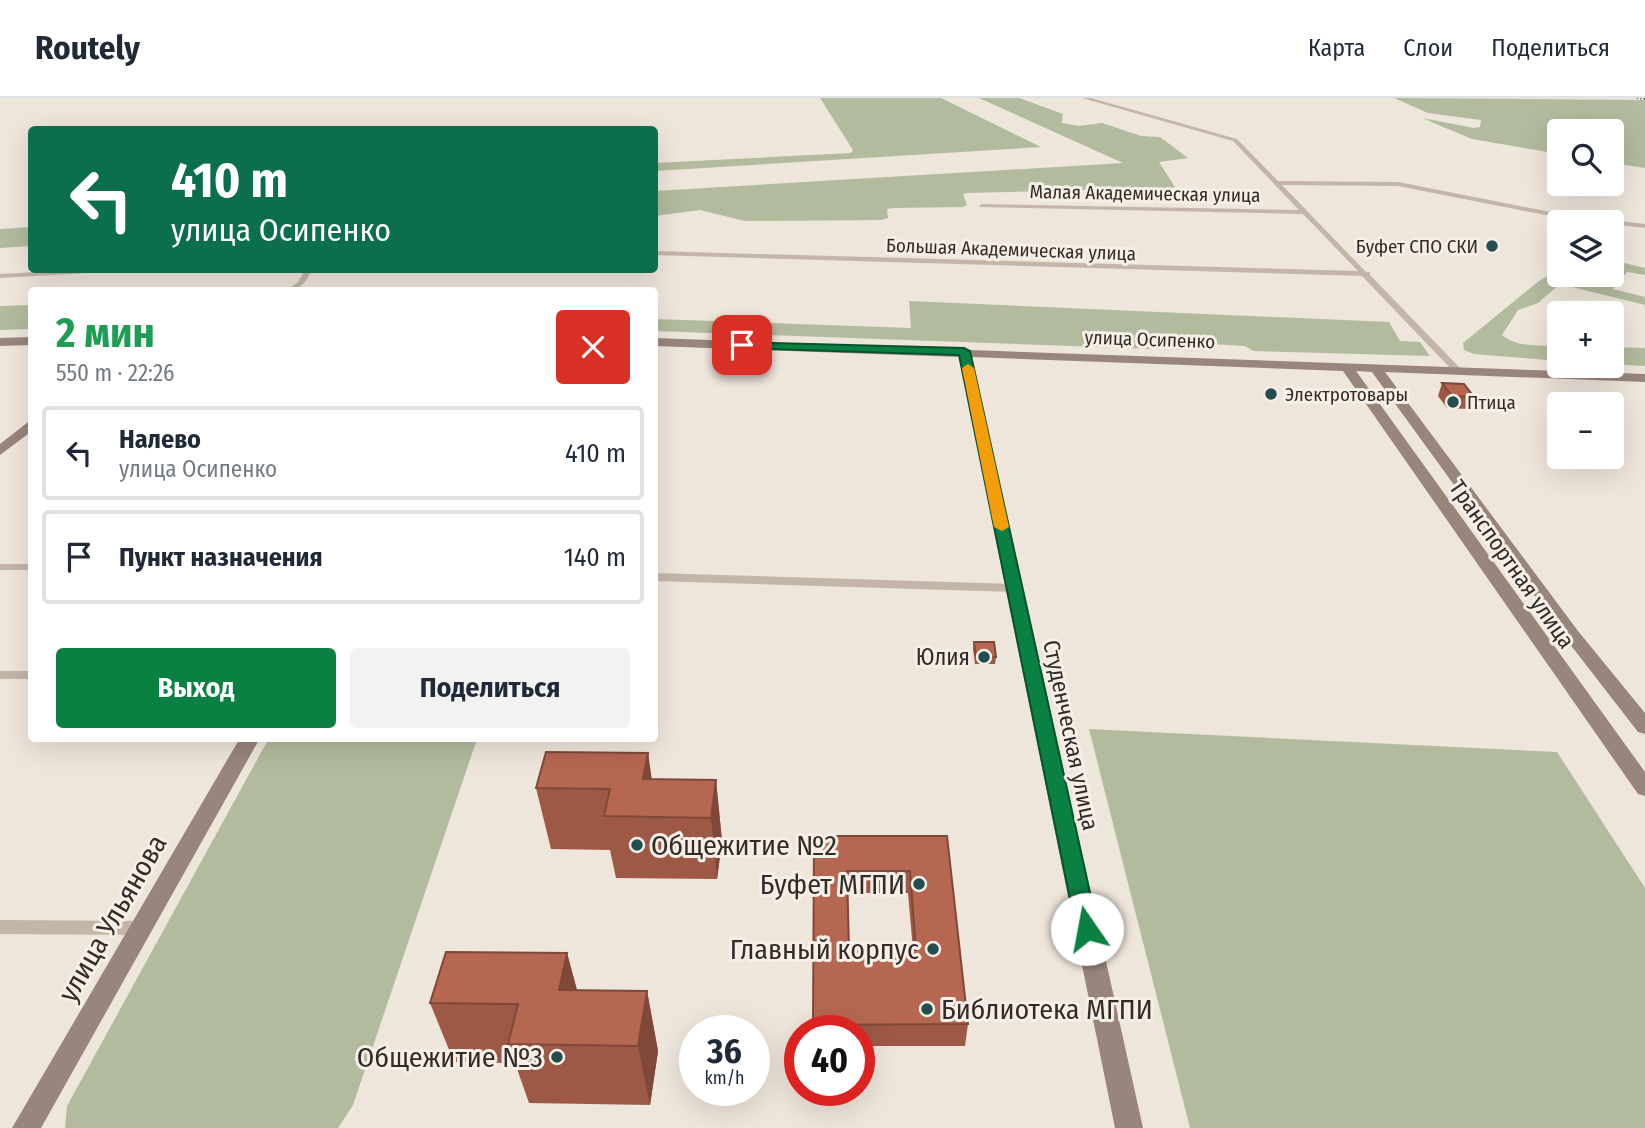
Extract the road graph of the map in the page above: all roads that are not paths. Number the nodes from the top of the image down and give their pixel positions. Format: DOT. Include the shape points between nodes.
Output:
graph roads {
  1 [pos="1085,98"];
  2 [pos="1279,183"];
  3 [pos="982,206"];
  4 [pos="1306,212"];
  5 [pos="1645,226"];
  6 [pos="658,253"];
  7 [pos="52,273"];
  8 [pos="306,273"];
  9 [pos="1367,274"];
  10 [pos="0,276"];
  11 [pos="296,287"];
  12 [pos="28,341"];
  13 [pos="0,342"];
  14 [pos="658,342"];
  15 [pos="964,351"];
  16 [pos="1345,365"];
  17 [pos="1374,366"];
  18 [pos="1456,369"];
  19 [pos="1645,378"];
  20 [pos="28,426"];
  21 [pos="0,450"];
  22 [pos="0,567"];
  23 [pos="28,567"];
  24 [pos="658,577"];
  25 [pos="1014,588"];
  26 [pos="0,675"];
  27 [pos="28,675"];
  28 [pos="1645,727"];
  29 [pos="248,742"];
  30 [pos="1645,788"];
  31 [pos="0,927"];
  32 [pos="141,928"];
  33 [pos="26,1128"];
  34 [pos="1129,1128"];
  1 -- 2 [label="street" via="1235,140"];
  2 -- 4 [label="street"];
  2 -- 5 [label="street" via="1398,184 1561,216"];
  3 -- 4 [label="street, Малая Академическая улица"];
  4 -- 9 [label="street"];
  6 -- 9 [label="street, Большая Академическая улица"];
  7 -- 10 [label="street"];
  8 -- 11 [label="street"];
  9 -- 18 [label="street"];
  12 -- 13 [label="street"];
  14 -- 15 [label="street, улица Осипенко"];
  15 -- 16 [label="street, улица Осипенко"];
  15 -- 25 [label="street, Студенческая улица"];
  16 -- 17 [label="street, улица Осипенко"];
  16 -- 30 [label="street, Транспортная улица"];
  17 -- 18 [label="street, улица Осипенко"];
  17 -- 28 [label="street, Транспортная улица"];
  18 -- 19 [label="street, улица Осипенко"];
  20 -- 21 [label="street"];
  22 -- 23 [label="street"];
  24 -- 25 [label="street"];
  25 -- 34 [label="street, Студенческая улица"];
  26 -- 27 [label="street"];
  29 -- 32 [label="street, улица Ульянова"];
  31 -- 32 [label="street"];
  32 -- 33 [label="street, улица Ульянова"];
}
